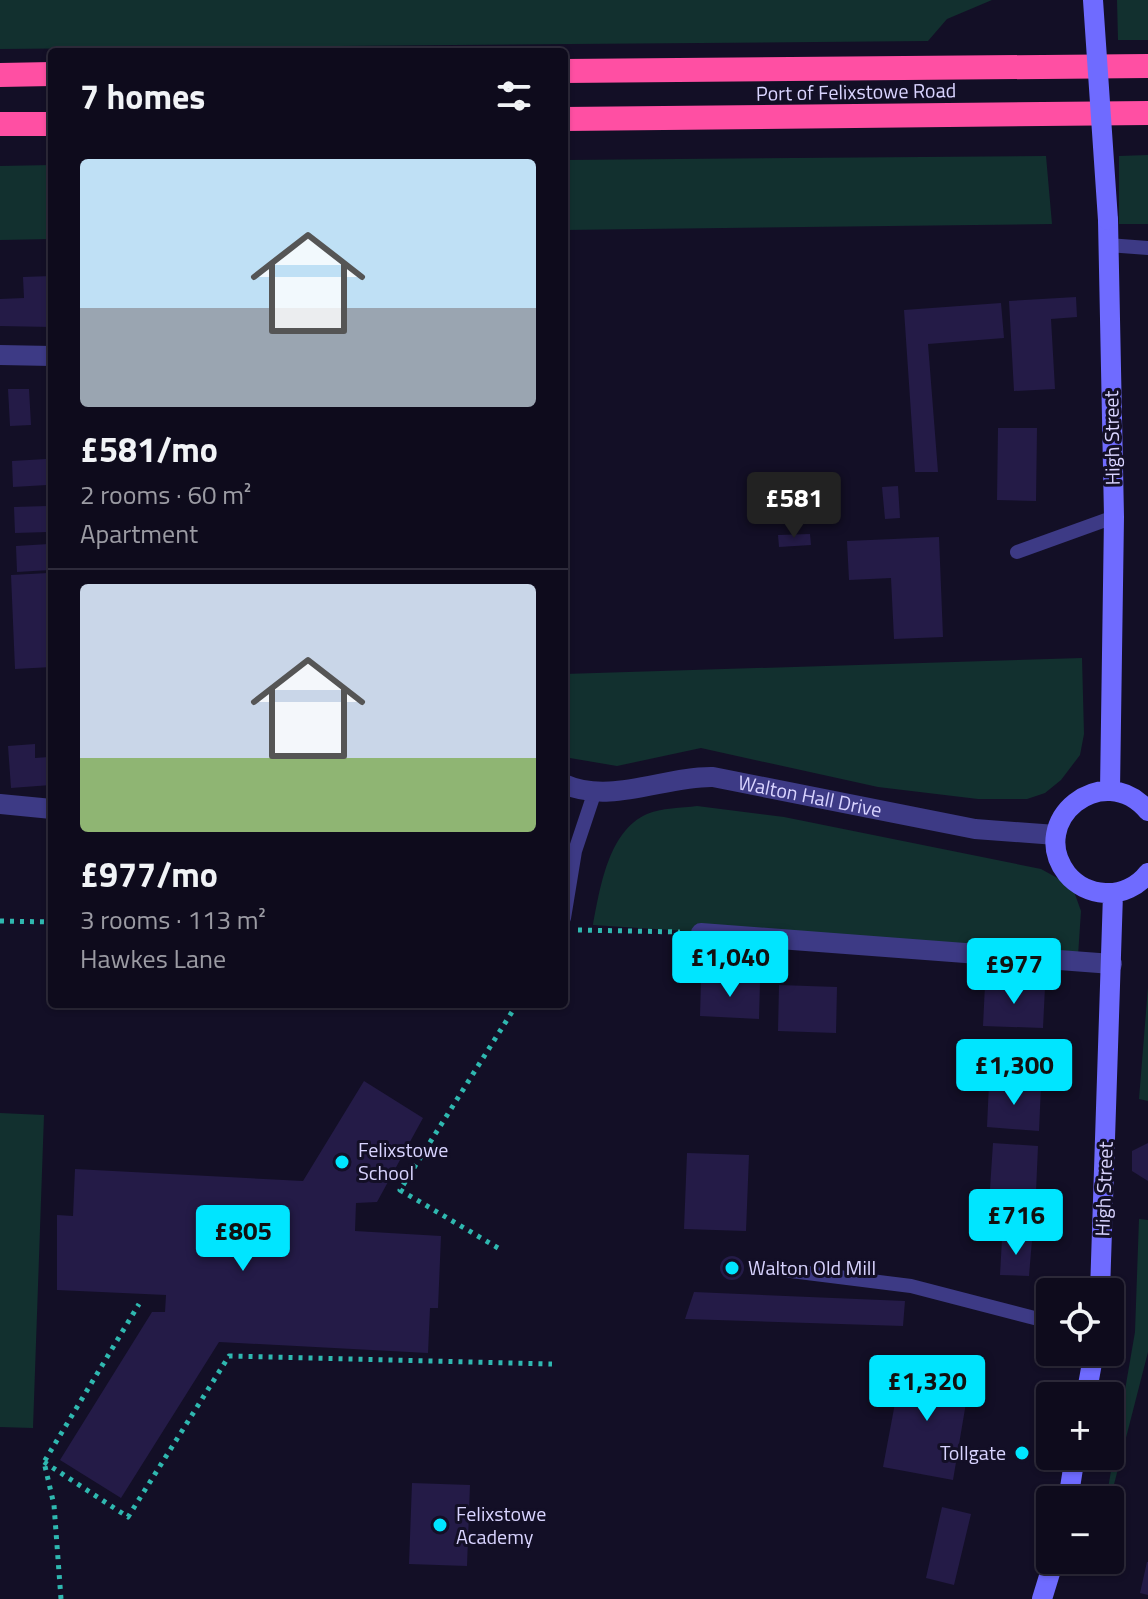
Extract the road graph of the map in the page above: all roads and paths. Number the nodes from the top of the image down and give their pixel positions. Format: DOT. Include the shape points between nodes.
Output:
graph roads {
  1 [pos="1093,0"];
  2 [pos="1148,66"];
  3 [pos="568,71"];
  4 [pos="48,74"];
  5 [pos="0,75"];
  6 [pos="1148,113"];
  7 [pos="568,119"];
  8 [pos="0,124"];
  9 [pos="48,124"];
  10 [pos="1108,245"];
  11 [pos="1148,248"];
  12 [pos="0,355"];
  13 [pos="48,356"];
  14 [pos="1114,517"];
  15 [pos="1017,552"];
  16 [pos="568,785"];
  17 [pos="1110,790"];
  18 [pos="595,791"];
  19 [pos="0,804"];
  20 [pos="48,809"];
  21 [pos="1148,811"];
  22 [pos="1056,835"];
  23 [pos="1148,873"];
  24 [pos="568,894"];
  25 [pos="1113,894"];
  26 [pos="0,921"];
  27 [pos="48,922"];
  28 [pos="568,930"];
  29 [pos="701,933"];
  30 [pos="1112,964"];
  31 [pos="514,1008"];
  32 [pos="498,1248"];
  33 [pos="775,1269"];
  34 [pos="1101,1278"];
  35 [pos="139,1304"];
  36 [pos="1036,1318"];
  37 [pos="552,1364"];
  38 [pos="44,1462"];
  39 [pos="1050,1574"];
  40 [pos="61,1599"];
  41 [pos="1042,1599"];
  1 -- 10 [label="street, High Street, bridge"];
  2 -- 3 [label="highway, Port of Felixstowe Road"];
  4 -- 5 [label="highway"];
  6 -- 7 [label="highway, Port of Felixstowe Road"];
  8 -- 9 [label="highway"];
  10 -- 11 [label="lane"];
  10 -- 14 [label="street, High Street"];
  12 -- 13 [label="street"];
  14 -- 15 [label="lane"];
  14 -- 17 [label="street, High Street"];
  16 -- 18 [label="street, Walton Hall Drive"];
  17 -- 21 [label="street" via="1126,794"];
  17 -- 22 [label="street" via="1095,792 1068,808"];
  18 -- 22 [label="street, Walton Hall Drive" via="713,777 975,829"];
  18 -- 24 [label="lane" via="575,851"];
  19 -- 20 [label="street"];
  22 -- 25 [label="street" via="1061,866 1070,878 1097,893"];
  23 -- 25 [label="street"];
  25 -- 30 [label="street, High Street"];
  26 -- 27 [label="path"];
  28 -- 29 [label="path"];
  29 -- 30 [label="street"];
  30 -- 34 [label="street, High Street"];
  31 -- 32 [label="path" via="400,1190"];
  33 -- 36 [label="lane" via="911,1286"];
  35 -- 38 [label="path"];
  37 -- 38 [label="path" via="229,1356 128,1517"];
  38 -- 40 [label="path" via="54,1505"];
  39 -- 41 [label="street"];
}
